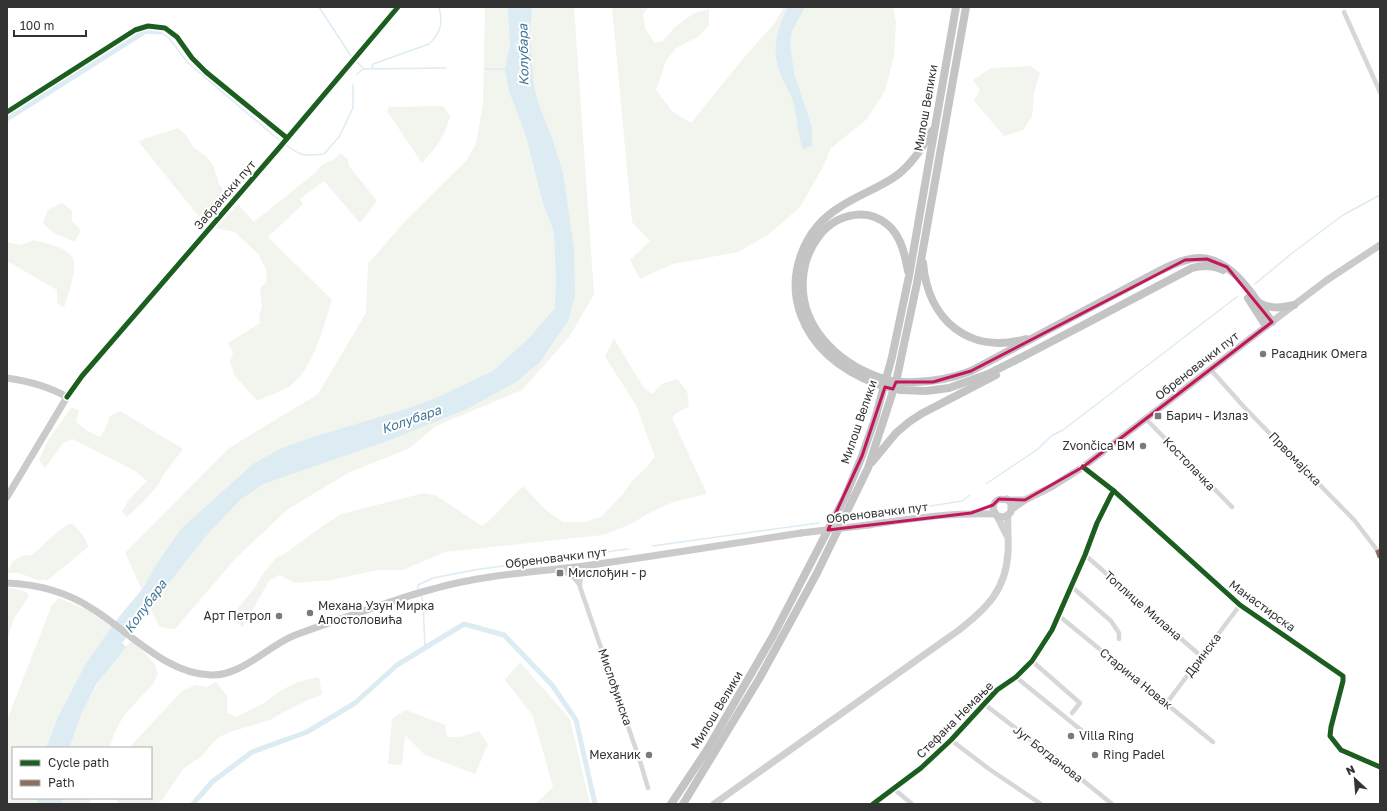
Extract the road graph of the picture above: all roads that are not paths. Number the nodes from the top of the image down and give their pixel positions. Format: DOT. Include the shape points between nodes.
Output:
graph roads {
  1 [pos="398,7"];
  2 [pos="956,7"];
  3 [pos="966,7"];
  4 [pos="1344,12"];
  5 [pos="1380,92"];
  6 [pos="935,127"];
  7 [pos="1380,245"];
  8 [pos="922,254"];
  9 [pos="909,276"];
  10 [pos="1258,303"];
  11 [pos="1294,305"];
  12 [pos="1269,324"];
  13 [pos="1040,334"];
  14 [pos="1026,356"];
  15 [pos="1210,370"];
  16 [pos="7,378"];
  17 [pos="877,381"];
  18 [pos="902,386"];
  19 [pos="67,397"];
  20 [pos="1146,419"];
  21 [pos="1083,466"];
  22 [pos="868,468"];
  23 [pos="1114,492"];
  24 [pos="7,497"];
  25 [pos="1006,499"];
  26 [pos="1025,500"];
  27 [pos="993,505"];
  28 [pos="1232,507"];
  29 [pos="1010,512"];
  30 [pos="971,514"];
  31 [pos="996,515"];
  32 [pos="1008,540"];
  33 [pos="1376,550"];
  34 [pos="1085,555"];
  35 [pos="583,566"];
  36 [pos="560,569"];
  37 [pos="7,583"];
  38 [pos="1071,586"];
  39 [pos="580,587"];
  40 [pos="1240,605"];
  41 [pos="1058,615"];
  42 [pos="1119,639"];
  43 [pos="1202,657"];
  44 [pos="1032,661"];
  45 [pos="1016,677"];
  46 [pos="984,704"];
  47 [pos="1166,704"];
  48 [pos="1072,713"];
  49 [pos="1081,730"];
  50 [pos="951,740"];
  51 [pos="1213,742"];
  52 [pos="1380,767"];
  53 [pos="648,788"];
  54 [pos="894,789"];
  55 [pos="671,804"];
  56 [pos="683,804"];
  57 [pos="714,804"];
  58 [pos="873,804"];
  59 [pos="912,804"];
  60 [pos="1041,804"];
  61 [pos="1112,804"];
  1 -- 19 [label="street, Забрански пут" via="82,376"];
  2 -- 6 [label="highway, Милош Велики"];
  3 -- 8 [label="highway, Милош Велики"];
  4 -- 5 [label="street"];
  6 -- 9 [label="highway, Милош Велики"];
  6 -- 17 [label="highway" via="904,170 888,182 839,207 820,223 803,250 797,268 796,290 799,310 813,339 843,367 865,380"];
  7 -- 11 [label="main road, Обреновачки пут"];
  8 -- 13 [label="highway" via="930,297 939,313 955,329 978,341 998,344"];
  8 -- 22 [label="highway, Милош Велики" via="896,382"];
  9 -- 17 [label="highway" via="899,240 894,232 888,225 868,215 848,216 831,224 817,239 807,258 804,295 810,319 816,330 824,341 846,360"];
  9 -- 55 [label="highway, Милош Велики" via="886,383 862,456 845,497 754,670 707,750"];
  10 -- 11 [label="highway" via="1277,308"];
  10 -- 12 [label="highway"];
  10 -- 13 [label="highway" via="1227,267 1212,260 1199,258 1176,263 1161,270"];
  11 -- 12 [label="main road, Обреновачки пут"];
  12 -- 14 [label="highway" via="1230,275 1221,269 1200,266"];
  12 -- 15 [label="main road, Обреновачки пут"];
  13 -- 18 [label="highway" via="990,362 959,375"];
  14 -- 18 [label="highway" via="983,376 948,388 926,391"];
  14 -- 22 [label="highway" via="1016,365 909,422 892,438"];
  15 -- 20 [label="main road, Обреновачки пут"];
  15 -- 33 [label="street, Првомајска" via="1355,521"];
  16 -- 19 [label="main road" via="38,384"];
  17 -- 18 [label="highway, bridge" via="892,381"];
  19 -- 24 [label="main road"];
  20 -- 21 [label="main road, Обреновачки пут"];
  20 -- 28 [label="street, Костолачка"];
  21 -- 23 [label="street, Манастирска"];
  21 -- 26 [label="main road, Обреновачки пут" via="1053,486"];
  22 -- 56 [label="highway, Милош Велики" via="788,626"];
  23 -- 34 [label="street, Стефана Немање" via="1097,523"];
  23 -- 40 [label="street, Манастирска"];
  25 -- 26 [label="main road, Обреновачки пут"];
  25 -- 27 [label="main road" via="999,499"];
  25 -- 29 [label="main road" via="1011,504"];
  26 -- 29 [label="main road, Обреновачки пут"];
  27 -- 30 [label="main road, Обреновачки пут"];
  27 -- 31 [label="main road" via="992,509"];
  29 -- 31 [label="main road" via="1001,517"];
  29 -- 32 [label="main road"];
  30 -- 31 [label="main road, Обреновачки пут"];
  30 -- 35 [label="main road, Обреновачки пут, bridge" via="801,533"];
  31 -- 32 [label="main road"];
  32 -- 57 [label="main road" via="1008,558 1002,580 994,597 980,613"];
  34 -- 38 [label="street, Стефана Немање"];
  34 -- 43 [label="street, Топлице Милана"];
  35 -- 36 [label="main road, Обреновачки пут"];
  35 -- 39 [label="street, Мислођинска"];
  36 -- 37 [label="main road, Обреновачки пут" via="474,580 420,593 295,635 242,666 222,674 211,675 179,669 81,602 34,586"];
  36 -- 39 [label="street, Мислођинска" via="572,576"];
  38 -- 41 [label="street, Стефана Немање"];
  38 -- 42 [label="street" via="1111,621 1119,633"];
  39 -- 53 [label="street, Мислођинска"];
  40 -- 43 [label="street, Дринска"];
  40 -- 52 [label="street, Манастирска" via="1343,676 1330,736 1342,750"];
  41 -- 44 [label="street, Стефана Немање" via="1052,630"];
  41 -- 47 [label="street, Старина Новак"];
  43 -- 47 [label="street, Дринска"];
  44 -- 45 [label="street, Стефана Немање"];
  44 -- 48 [label="street" via="1080,703"];
  45 -- 46 [label="street, Стефана Немање" via="1008,680"];
  45 -- 49 [label="street"];
  46 -- 50 [label="street, Стефана Немање"];
  46 -- 61 [label="street, Југ Богданова"];
  47 -- 51 [label="street, Старина Новак"];
  50 -- 54 [label="street, Стефана Немање"];
  50 -- 60 [label="street"];
  54 -- 58 [label="street, Стефана Немање"];
  54 -- 59 [label="street"];
}
